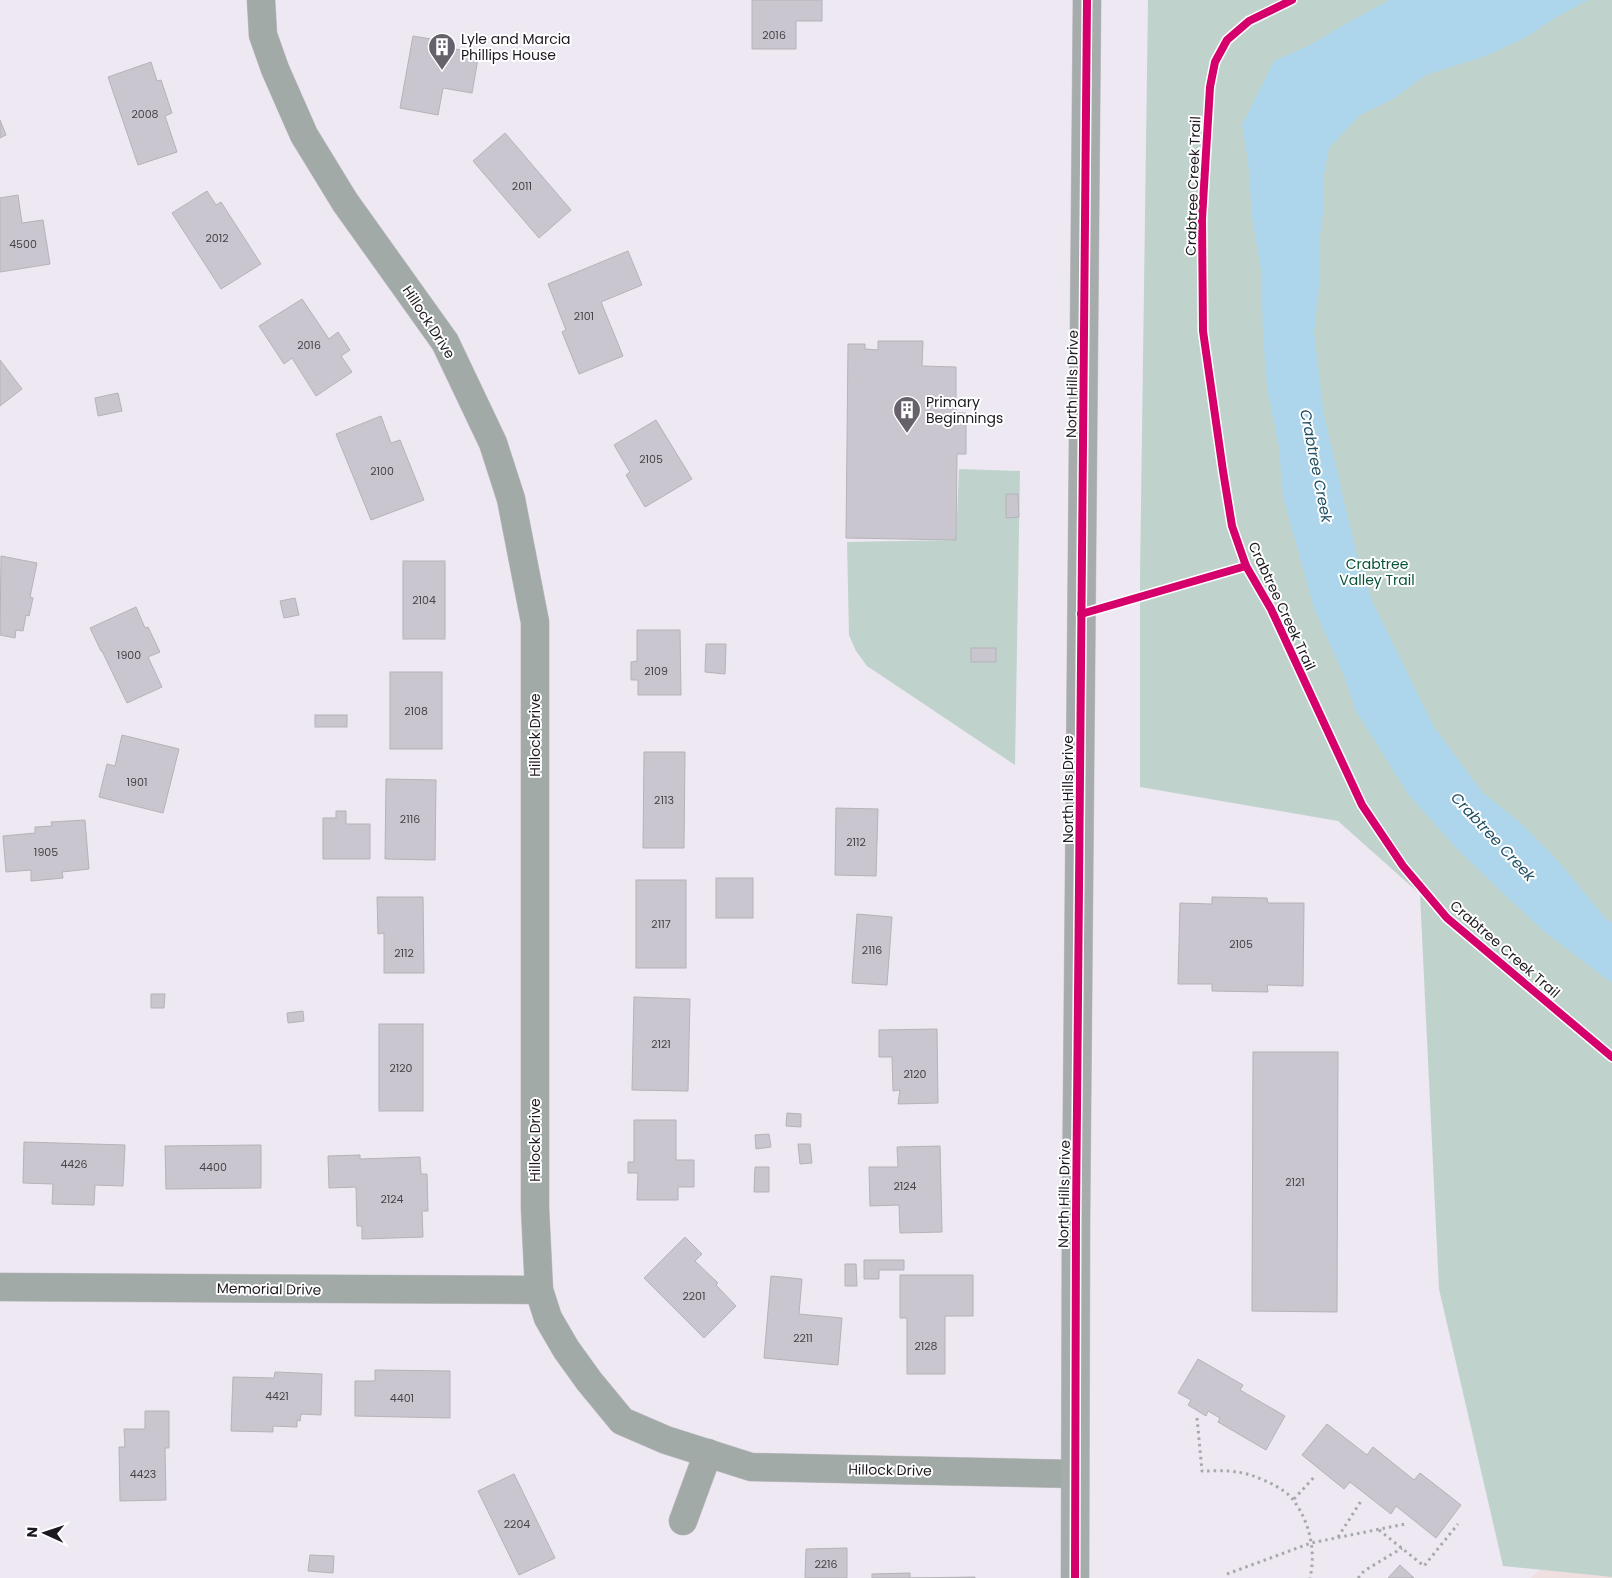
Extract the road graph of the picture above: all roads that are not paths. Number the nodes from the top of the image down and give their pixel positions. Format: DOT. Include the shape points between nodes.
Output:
graph roads {
  1 [pos="261,0"];
  2 [pos="1087,0"];
  3 [pos="0,1287"];
  4 [pos="539,1290"];
  5 [pos="708,1453"];
  6 [pos="1074,1474"];
  7 [pos="683,1521"];
  8 [pos="1075,1578"];
  1 -- 4 [label="street, Hillock Drive" via="264,36 304,136 345,202 445,342 493,443 511,499 534,622 535,1208"];
  2 -- 6 [label="main road, North Hills Drive"];
  3 -- 4 [label="street, Memorial Drive"];
  4 -- 5 [label="street, Hillock Drive" via="548,1318 566,1349 622,1421"];
  5 -- 6 [label="street, Hillock Drive" via="751,1467"];
  5 -- 7 [label="street"];
  6 -- 8 [label="main road, North Hills Drive"];
}
